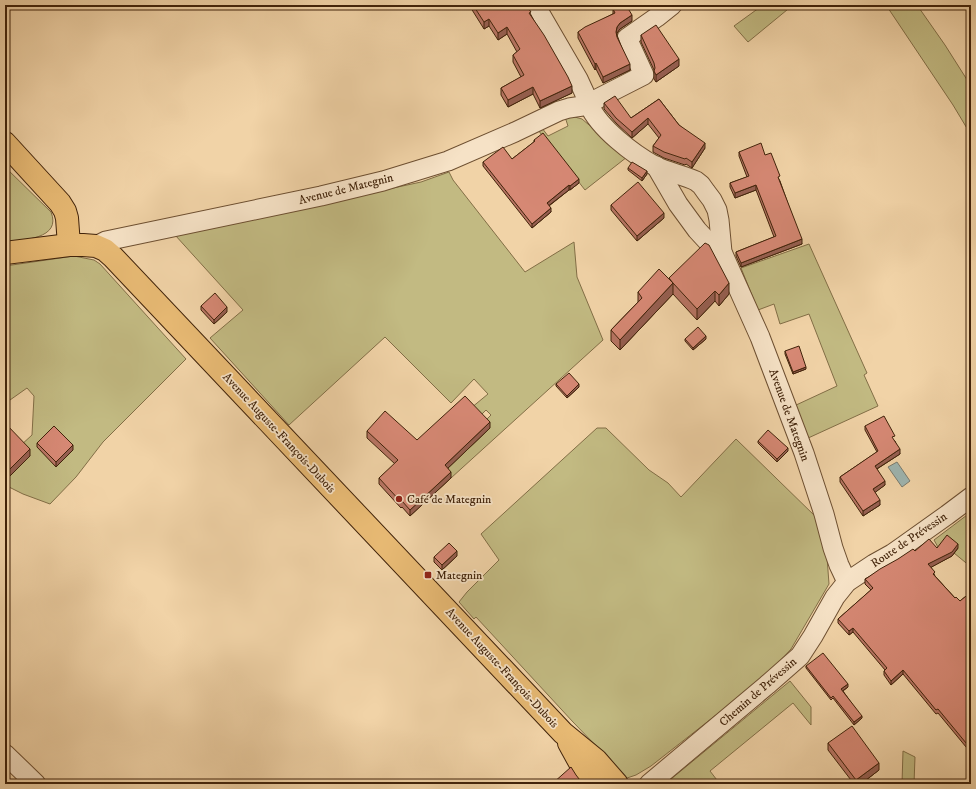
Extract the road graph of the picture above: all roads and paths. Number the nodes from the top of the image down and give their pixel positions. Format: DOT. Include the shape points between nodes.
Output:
graph roads {
  1 [pos="535,5"];
  2 [pos="672,5"];
  3 [pos="589,105"];
  4 [pos="5,143"];
  5 [pos="656,166"];
  6 [pos="69,245"];
  7 [pos="96,246"];
  8 [pos="722,252"];
  9 [pos="5,254"];
  10 [pos="971,497"];
  11 [pos="846,582"];
  12 [pos="563,733"];
  13 [pos="5,754"];
  14 [pos="36,784"];
  15 [pos="596,784"];
  16 [pos="617,784"];
  17 [pos="648,784"];
  1 -- 3 [label="street" via="578,78"];
  2 -- 3 [label="street, Avenue de Mategnin" via="627,38 644,75"];
  3 -- 5 [label="street, Avenue de Mategnin" via="597,119 618,140"];
  3 -- 7 [label="street, Avenue de Mategnin" via="559,111 448,161 383,181 106,241"];
  4 -- 6 [label="main road" via="60,203 68,218"];
  5 -- 8 [label="street, Avenue de Mategnin" via="697,230"];
  5 -- 8 [label="street, Avenue de Mategnin" via="701,185 717,210"];
  6 -- 7 [label="main road, Avenue Auguste-François-Dubois"];
  6 -- 9 [label="main road"];
  7 -- 12 [label="main road, Avenue Auguste-François-Dubois" via="113,257"];
  8 -- 11 [label="street, Avenue de Mategnin" via="760,338 804,453"];
  10 -- 11 [label="street, Route de Prévessin" via="897,550"];
  11 -- 17 [label="street, Chemin de Prévessin" via="800,656"];
  12 -- 15 [label="main road, Avenue Auguste-François-Dubois" via="585,772"];
  12 -- 16 [label="main road, Avenue Auguste-François-Dubois" via="596,760"];
  13 -- 14 [label="street"];
}
